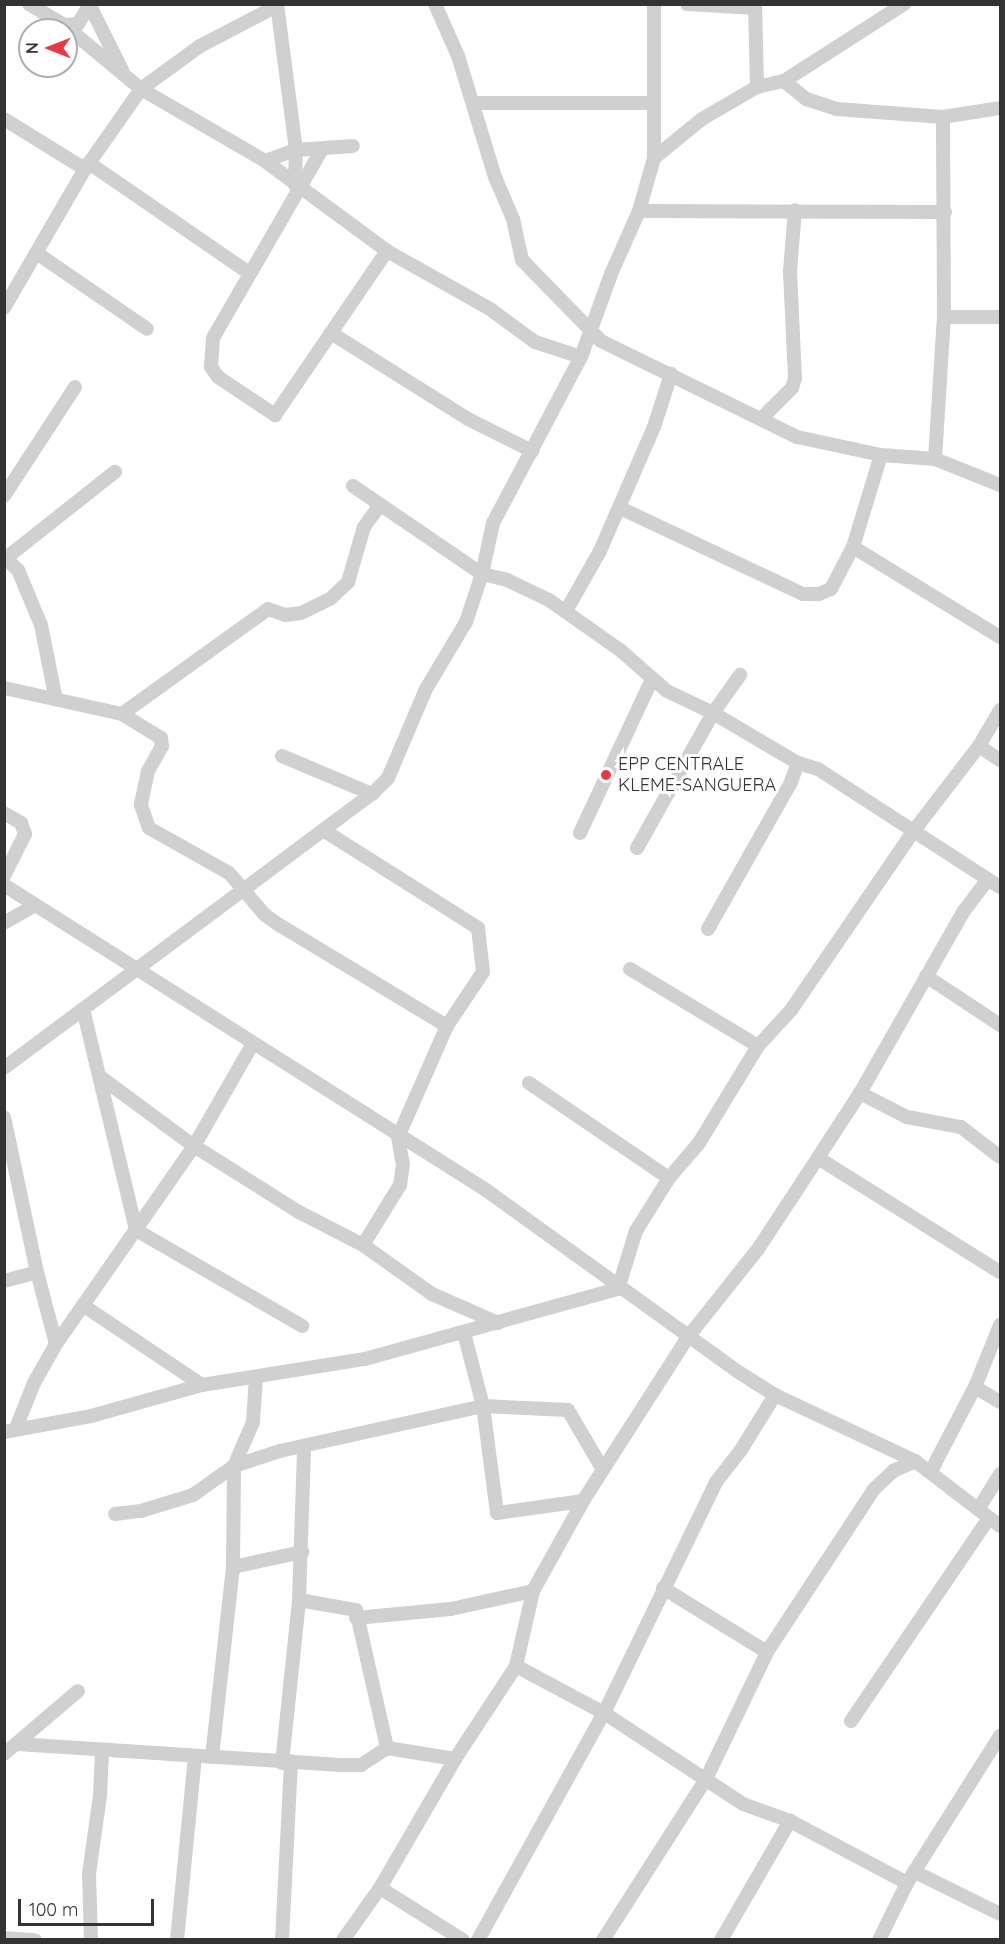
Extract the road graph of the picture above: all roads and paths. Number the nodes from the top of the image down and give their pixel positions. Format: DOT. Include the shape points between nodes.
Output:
graph roads {
  1 [pos="29,4"];
  2 [pos="435,4"];
  3 [pos="654,4"];
  4 [pos="687,4"];
  5 [pos="904,4"];
  6 [pos="89,5"];
  7 [pos="277,5"];
  8 [pos="755,6"];
  9 [pos="884,9"];
  10 [pos="52,18"];
  11 [pos="78,24"];
  12 [pos="78,37"];
  13 [pos="124,75"];
  14 [pos="784,81"];
  15 [pos="757,87"];
  16 [pos="141,89"];
  17 [pos="474,103"];
  18 [pos="652,104"];
  19 [pos="1000,108"];
  20 [pos="943,117"];
  21 [pos="4,119"];
  22 [pos="353,146"];
  23 [pos="296,150"];
  24 [pos="321,151"];
  25 [pos="654,158"];
  26 [pos="265,161"];
  27 [pos="87,166"];
  28 [pos="298,188"];
  29 [pos="795,210"];
  30 [pos="639,211"];
  31 [pos="945,212"];
  32 [pos="387,251"];
  33 [pos="38,254"];
  34 [pos="249,273"];
  35 [pos="4,308"];
  36 [pos="944,317"];
  37 [pos="1000,317"];
  38 [pos="592,328"];
  39 [pos="147,329"];
  40 [pos="331,333"];
  41 [pos="581,357"];
  42 [pos="671,374"];
  43 [pos="75,387"];
  44 [pos="762,418"];
  45 [pos="532,451"];
  46 [pos="882,455"];
  47 [pos="935,459"];
  48 [pos="115,472"];
  49 [pos="1000,485"];
  50 [pos="353,486"];
  51 [pos="4,496"];
  52 [pos="380,505"];
  53 [pos="620,508"];
  54 [pos="853,547"];
  55 [pos="5,558"];
  56 [pos="482,574"];
  57 [pos="566,611"];
  58 [pos="1000,637"];
  59 [pos="740,675"];
  60 [pos="652,679"];
  61 [pos="4,688"];
  62 [pos="56,700"];
  63 [pos="1000,710"];
  64 [pos="713,713"];
  65 [pos="122,714"];
  66 [pos="980,746"];
  67 [pos="282,756"];
  68 [pos="1000,760"];
  69 [pos="798,763"];
  70 [pos="372,794"];
  71 [pos="4,813"];
  72 [pos="323,830"];
  73 [pos="580,832"];
  74 [pos="912,833"];
  75 [pos="637,848"];
  76 [pos="4,876"];
  77 [pos="988,879"];
  78 [pos="4,885"];
  79 [pos="1000,887"];
  80 [pos="243,891"];
  81 [pos="33,906"];
  82 [pos="4,923"];
  83 [pos="708,929"];
  84 [pos="135,968"];
  85 [pos="630,969"];
  86 [pos="926,976"];
  87 [pos="83,1009"];
  88 [pos="1000,1025"];
  89 [pos="447,1026"];
  90 [pos="252,1045"];
  91 [pos="758,1046"];
  92 [pos="4,1068"];
  93 [pos="99,1076"];
  94 [pos="529,1083"];
  95 [pos="860,1093"];
  96 [pos="4,1117"];
  97 [pos="398,1137"];
  98 [pos="194,1146"];
  99 [pos="1000,1157"];
  100 [pos="818,1158"];
  101 [pos="669,1178"];
  102 [pos="136,1230"];
  103 [pos="363,1245"];
  104 [pos="36,1272"];
  105 [pos="1000,1272"];
  106 [pos="4,1281"];
  107 [pos="618,1288"];
  108 [pos="84,1306"];
  109 [pos="498,1323"];
  110 [pos="1000,1325"];
  111 [pos="302,1326"];
  112 [pos="464,1333"];
  113 [pos="688,1337"];
  114 [pos="56,1344"];
  115 [pos="256,1377"];
  116 [pos="202,1385"];
  117 [pos="975,1387"];
  118 [pos="775,1395"];
  119 [pos="1000,1402"];
  120 [pos="483,1406"];
  121 [pos="10,1430"];
  122 [pos="304,1447"];
  123 [pos="915,1461"];
  124 [pos="234,1466"];
  125 [pos="603,1470"];
  126 [pos="931,1471"];
  127 [pos="1000,1474"];
  128 [pos="583,1501"];
  129 [pos="984,1513"];
  130 [pos="115,1514"];
  131 [pos="1000,1526"];
  132 [pos="302,1552"];
  133 [pos="232,1567"];
  134 [pos="663,1588"];
  135 [pos="533,1590"];
  136 [pos="299,1600"];
  137 [pos="356,1618"];
  138 [pos="768,1652"];
  139 [pos="516,1666"];
  140 [pos="78,1691"];
  141 [pos="604,1713"];
  142 [pos="851,1721"];
  143 [pos="1000,1736"];
  144 [pos="17,1744"];
  145 [pos="387,1748"];
  146 [pos="102,1752"];
  147 [pos="4,1754"];
  148 [pos="195,1756"];
  149 [pos="212,1757"];
  150 [pos="454,1759"];
  151 [pos="286,1762"];
  152 [pos="706,1779"];
  153 [pos="790,1821"];
  154 [pos="911,1878"];
  155 [pos="380,1888"];
  156 [pos="1000,1914"];
  157 [pos="4,1938"];
  158 [pos="35,1940"];
  159 [pos="90,1940"];
  160 [pos="177,1940"];
  161 [pos="282,1940"];
  162 [pos="343,1940"];
  163 [pos="464,1940"];
  164 [pos="478,1940"];
  165 [pos="603,1940"];
  166 [pos="721,1940"];
  167 [pos="879,1940"];
  1 -- 10 [label="street"];
  2 -- 17 [label="street"];
  3 -- 18 [label="street"];
  4 -- 8 [label="street"];
  5 -- 9 [label="street"];
  6 -- 11 [label="street"];
  6 -- 13 [label="street"];
  7 -- 16 [label="street" via="200,46"];
  7 -- 23 [label="street"];
  8 -- 15 [label="street"];
  9 -- 14 [label="street"];
  12 -- 13 [label="street"];
  13 -- 16 [label="street"];
  14 -- 15 [label="street"];
  14 -- 20 [label="street" via="806,99 837,109"];
  15 -- 25 [label="street" via="702,119"];
  16 -- 26 [label="street"];
  16 -- 27 [label="street"];
  17 -- 18 [label="street"];
  17 -- 38 [label="street" via="495,177 513,219 522,260 546,288"];
  18 -- 25 [label="street"];
  19 -- 20 [label="street"];
  20 -- 31 [label="street"];
  21 -- 27 [label="street"];
  22 -- 24 [label="street"];
  23 -- 24 [label="street"];
  23 -- 26 [label="street"];
  23 -- 28 [label="street"];
  24 -- 28 [label="street"];
  25 -- 30 [label="street"];
  26 -- 28 [label="street"];
  27 -- 33 [label="street"];
  27 -- 34 [label="street"];
  28 -- 32 [label="street"];
  28 -- 34 [label="street"];
  29 -- 30 [label="street" via="697,214"];
  29 -- 31 [label="street"];
  29 -- 44 [label="street" via="790,271 795,378 792,388"];
  30 -- 38 [label="street"];
  31 -- 36 [label="street"];
  32 -- 40 [label="street"];
  32 -- 41 [label="street" via="490,309 535,342"];
  33 -- 35 [label="street"];
  33 -- 39 [label="street"];
  34 -- 40 [label="street" via="213,338 211,367 218,377 275,414"];
  36 -- 37 [label="street"];
  36 -- 47 [label="street"];
  38 -- 41 [label="street"];
  38 -- 42 [label="street" via="601,341"];
  40 -- 45 [label="street" via="468,419"];
  41 -- 45 [label="street"];
  42 -- 44 [label="street" via="731,408"];
  42 -- 53 [label="street"];
  43 -- 51 [label="street"];
  44 -- 46 [label="street" via="797,437"];
  45 -- 56 [label="street" via="493,523"];
  46 -- 47 [label="street"];
  46 -- 54 [label="street"];
  47 -- 49 [label="street"];
  48 -- 55 [label="street"];
  50 -- 52 [label="street"];
  52 -- 56 [label="street"];
  52 -- 65 [label="street" via="364,526 348,582 330,599 301,613 285,615 268,609"];
  53 -- 54 [label="street" via="803,594 831,589"];
  53 -- 57 [label="street"];
  54 -- 58 [label="street"];
  55 -- 62 [label="street" via="18,570 41,625"];
  56 -- 57 [label="street" via="507,580"];
  56 -- 70 [label="street" via="466,622 426,689 388,778"];
  57 -- 60 [label="street"];
  59 -- 64 [label="street"];
  60 -- 64 [label="street"];
  60 -- 73 [label="street"];
  61 -- 62 [label="street"];
  62 -- 65 [label="street"];
  63 -- 66 [label="street"];
  64 -- 69 [label="street"];
  64 -- 75 [label="street"];
  65 -- 80 [label="street" via="163,742 148,771 141,805 149,828 229,873"];
  66 -- 68 [label="street"];
  66 -- 74 [label="street"];
  67 -- 70 [label="street"];
  69 -- 74 [label="street" via="818,769"];
  69 -- 83 [label="street"];
  70 -- 72 [label="street"];
  71 -- 76 [label="street" via="21,823 25,834"];
  72 -- 80 [label="street"];
  72 -- 89 [label="street" via="478,928 483,972"];
  74 -- 77 [label="street"];
  74 -- 91 [label="street" via="791,1010"];
  77 -- 79 [label="street"];
  77 -- 86 [label="street"];
  78 -- 81 [label="street"];
  80 -- 84 [label="street"];
  80 -- 89 [label="street" via="281,926"];
  81 -- 82 [label="street"];
  81 -- 84 [label="street"];
  84 -- 87 [label="street"];
  84 -- 90 [label="street"];
  85 -- 91 [label="street"];
  86 -- 88 [label="street"];
  86 -- 95 [label="street"];
  87 -- 92 [label="street"];
  87 -- 93 [label="street"];
  89 -- 97 [label="street"];
  90 -- 97 [label="street"];
  90 -- 98 [label="street"];
  91 -- 101 [label="street" via="733,1092"];
  93 -- 98 [label="street"];
  93 -- 102 [label="street"];
  94 -- 101 [label="street"];
  95 -- 99 [label="street" via="907,1117 961,1127"];
  95 -- 100 [label="street"];
  96 -- 104 [label="street"];
  97 -- 103 [label="street" via="403,1164 400,1185"];
  97 -- 107 [label="street" via="486,1190"];
  98 -- 102 [label="street"];
  98 -- 103 [label="street" via="299,1212"];
  100 -- 105 [label="street"];
  100 -- 113 [label="street" via="758,1249"];
  101 -- 107 [label="street" via="636,1231"];
  102 -- 108 [label="street"];
  102 -- 111 [label="street"];
  103 -- 109 [label="street" via="432,1294"];
  104 -- 106 [label="street"];
  104 -- 114 [label="street"];
  107 -- 109 [label="street"];
  107 -- 113 [label="street"];
  108 -- 114 [label="street"];
  108 -- 116 [label="street"];
  109 -- 112 [label="street"];
  110 -- 117 [label="street"];
  112 -- 115 [label="street" via="365,1359"];
  112 -- 120 [label="street"];
  113 -- 118 [label="street"];
  113 -- 125 [label="street"];
  114 -- 121 [label="street"];
  115 -- 116 [label="street"];
  115 -- 124 [label="street" via="253,1422"];
  116 -- 121 [label="street" via="91,1416"];
  117 -- 119 [label="street"];
  117 -- 126 [label="street"];
  118 -- 123 [label="street"];
  118 -- 134 [label="street" via="716,1482"];
  120 -- 122 [label="street"];
  120 -- 125 [label="street" via="568,1410"];
  120 -- 128 [label="street" via="497,1513"];
  122 -- 124 [label="street"];
  122 -- 132 [label="street"];
  123 -- 126 [label="street"];
  123 -- 138 [label="street" via="893,1471 874,1489"];
  124 -- 130 [label="street" via="193,1495 141,1511"];
  124 -- 133 [label="street"];
  125 -- 128 [label="street"];
  126 -- 129 [label="street"];
  127 -- 129 [label="street"];
  128 -- 135 [label="street"];
  129 -- 131 [label="street"];
  129 -- 142 [label="street"];
  132 -- 133 [label="street"];
  132 -- 136 [label="street"];
  133 -- 149 [label="street"];
  134 -- 138 [label="street"];
  134 -- 141 [label="street"];
  135 -- 137 [label="street" via="451,1609"];
  135 -- 139 [label="street"];
  136 -- 137 [label="street" via="356,1610"];
  136 -- 151 [label="street"];
  137 -- 145 [label="street"];
  138 -- 152 [label="street"];
  139 -- 141 [label="street"];
  139 -- 150 [label="street"];
  140 -- 144 [label="street"];
  141 -- 152 [label="street"];
  141 -- 164 [label="street"];
  143 -- 154 [label="street"];
  144 -- 146 [label="street"];
  144 -- 147 [label="street"];
  145 -- 150 [label="street"];
  145 -- 151 [label="street" via="361,1765"];
  146 -- 148 [label="street"];
  146 -- 159 [label="street" via="89,1874"];
  148 -- 149 [label="street"];
  148 -- 160 [label="street"];
  149 -- 151 [label="street"];
  150 -- 155 [label="street"];
  151 -- 161 [label="street"];
  152 -- 153 [label="street" via="743,1804"];
  152 -- 165 [label="street"];
  153 -- 154 [label="street"];
  153 -- 166 [label="street"];
  154 -- 156 [label="street"];
  154 -- 167 [label="street"];
  155 -- 162 [label="street"];
  155 -- 163 [label="street"];
  157 -- 158 [label="street"];
}
